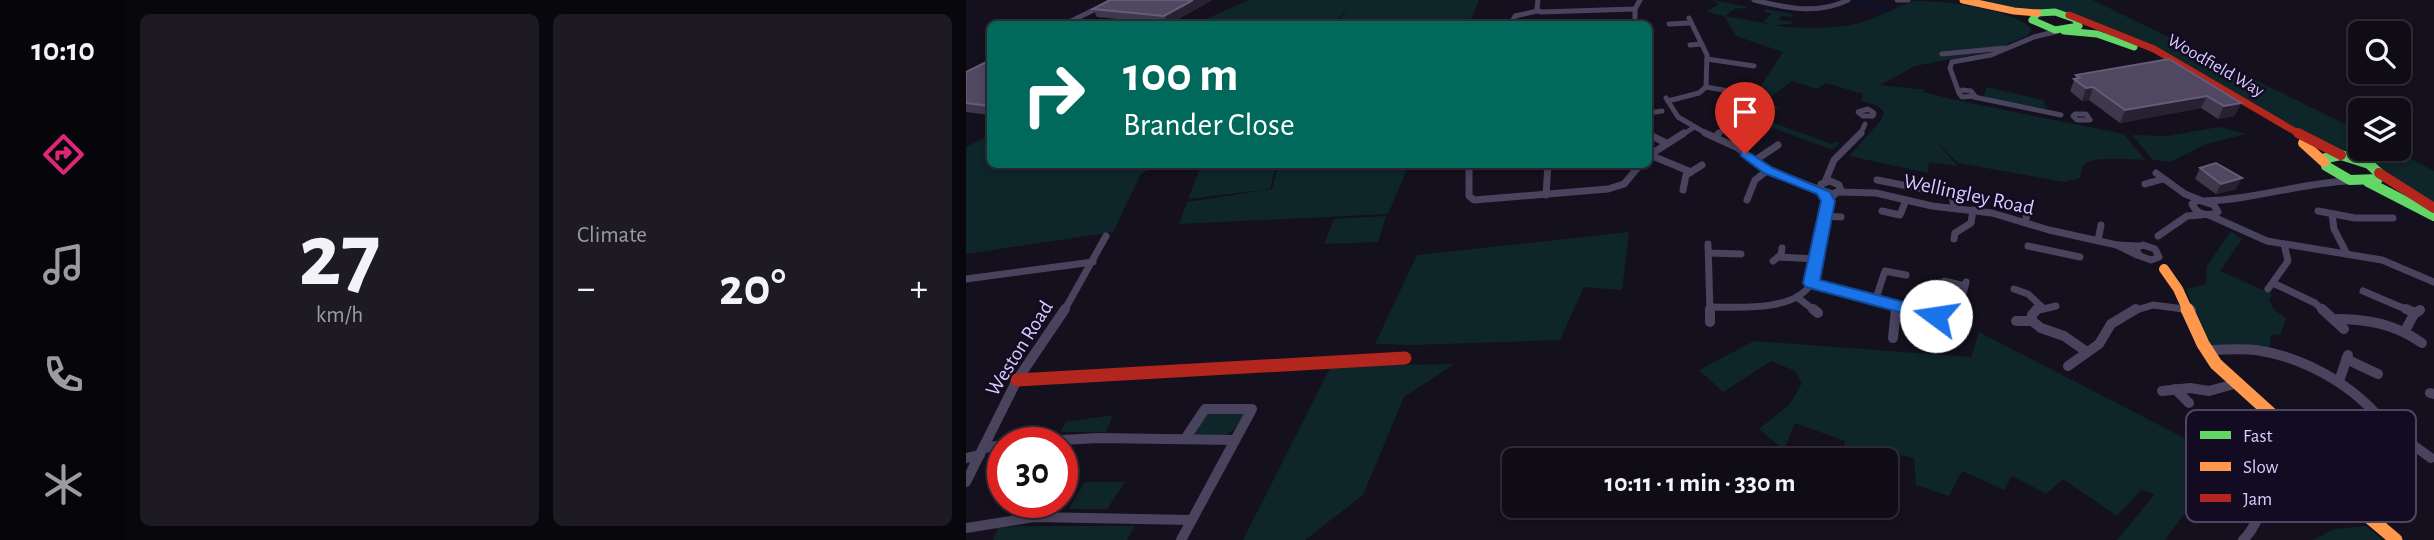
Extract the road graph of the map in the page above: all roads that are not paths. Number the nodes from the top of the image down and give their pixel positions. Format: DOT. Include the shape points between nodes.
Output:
graph roads {
  1 [pos="1114,0"];
  2 [pos="1538,0"];
  3 [pos="1594,0"];
  4 [pos="1640,0"];
  5 [pos="1754,0"];
  6 [pos="1849,0"];
  7 [pos="1897,0"];
  8 [pos="1908,0"];
  9 [pos="1963,0"];
  10 [pos="1635,9"];
  11 [pos="1593,10"];
  12 [pos="1537,11"];
  13 [pos="2069,15"];
  14 [pos="2036,20"];
  15 [pos="1071,21"];
  16 [pos="1512,21"];
  17 [pos="1635,21"];
  18 [pos="1669,24"];
  19 [pos="2062,31"];
  20 [pos="2032,37"];
  21 [pos="1702,44"];
  22 [pos="1690,45"];
  23 [pos="2005,48"];
  24 [pos="1942,54"];
  25 [pos="1707,59"];
  26 [pos="1749,63"];
  27 [pos="1956,85"];
  28 [pos="1706,87"];
  29 [pos="1967,90"];
  30 [pos="1959,93"];
  31 [pos="1746,94"];
  32 [pos="1974,97"];
  33 [pos="1662,111"];
  34 [pos="1652,112"];
  35 [pos="1729,117"];
  36 [pos="2075,117"];
  37 [pos="1865,124"];
  38 [pos="1693,128"];
  39 [pos="1652,136"];
  40 [pos="1715,137"];
  41 [pos="1665,143"];
  42 [pos="1778,145"];
  43 [pos="1652,154"];
  44 [pos="2341,155"];
  45 [pos="1652,157"];
  46 [pos="1754,161"];
  47 [pos="2325,164"];
  48 [pos="1702,165"];
  49 [pos="1549,168"];
  50 [pos="1637,168"];
  51 [pos="1469,169"];
  52 [pos="1769,170"];
  53 [pos="1691,172"];
  54 [pos="1829,173"];
  55 [pos="2156,173"];
  56 [pos="2379,173"];
  57 [pos="2164,179"];
  58 [pos="2316,181"];
  59 [pos="2364,181"];
  60 [pos="2145,184"];
  61 [pos="1823,187"];
  62 [pos="1838,188"];
  63 [pos="1923,188"];
  64 [pos="1684,190"];
  65 [pos="1876,193"];
  66 [pos="1952,194"];
  67 [pos="2185,194"];
  68 [pos="1546,195"];
  69 [pos="1747,200"];
  70 [pos="1906,200"];
  71 [pos="1828,201"];
  72 [pos="2202,201"];
  73 [pos="2229,202"];
  74 [pos="2192,205"];
  75 [pos="2029,207"];
  76 [pos="1954,208"];
  77 [pos="2434,208"];
  78 [pos="1972,210"];
  79 [pos="1882,211"];
  80 [pos="2218,211"];
  81 [pos="2318,211"];
  82 [pos="2332,214"];
  83 [pos="2207,215"];
  84 [pos="1825,216"];
  85 [pos="2187,216"];
  86 [pos="2434,216"];
  87 [pos="1841,217"];
  88 [pos="2376,218"];
  89 [pos="2393,218"];
  90 [pos="2025,222"];
  91 [pos="2229,223"];
  92 [pos="2101,225"];
  93 [pos="2385,225"];
  94 [pos="2069,235"];
  95 [pos="1106,236"];
  96 [pos="2158,236"];
  97 [pos="1954,239"];
  98 [pos="2098,241"];
  99 [pos="2284,244"];
  100 [pos="2117,245"];
  101 [pos="2028,246"];
  102 [pos="2139,246"];
  103 [pos="1782,248"];
  104 [pos="2159,253"];
  105 [pos="1741,254"];
  106 [pos="2068,254"];
  107 [pos="2347,254"];
  108 [pos="2080,257"];
  109 [pos="2142,257"];
  110 [pos="1817,259"];
  111 [pos="1093,262"];
  112 [pos="2164,269"];
  113 [pos="1906,275"];
  114 [pos="2432,278"];
  115 [pos="967,280"];
  116 [pos="1944,281"];
  117 [pos="1812,283"];
  118 [pos="2014,289"];
  119 [pos="2363,291"];
  120 [pos="1797,297"];
  121 [pos="1875,301"];
  122 [pos="1896,306"];
  123 [pos="2056,306"];
  124 [pos="1711,307"];
  125 [pos="2042,307"];
  126 [pos="2191,310"];
  127 [pos="1818,313"];
  128 [pos="2335,319"];
  129 [pos="2016,321"];
  130 [pos="2032,321"];
  131 [pos="1710,322"];
  132 [pos="2344,329"];
  133 [pos="2404,331"];
  134 [pos="1893,338"];
  135 [pos="2422,343"];
  136 [pos="2206,350"];
  137 [pos="2087,352"];
  138 [pos="1405,358"];
  139 [pos="2068,366"];
  140 [pos="2378,374"];
  141 [pos="1017,380"];
  142 [pos="2339,381"];
  143 [pos="2238,383"];
  144 [pos="2175,389"];
  145 [pos="2162,391"];
  146 [pos="2189,403"];
  147 [pos="2267,410"];
  148 [pos="2374,410"];
  149 [pos="1185,439"];
  150 [pos="1078,440"];
  151 [pos="1235,440"];
  152 [pos="2416,447"];
  153 [pos="987,450"];
  154 [pos="981,452"];
  155 [pos="966,458"];
  156 [pos="2431,458"];
  157 [pos="966,482"];
  158 [pos="1192,520"];
  159 [pos="2258,522"];
  160 [pos="2374,522"];
  161 [pos="966,528"];
  162 [pos="1181,540"];
  163 [pos="2243,540"];
  164 [pos="2396,540"];
  1 -- 15 [label="street"];
  2 -- 12 [label="street"];
  3 -- 11 [label="street"];
  4 -- 10 [label="street"];
  5 -- 6 [label="street" via="1810,9"];
  7 -- 8 [label="street"];
  9 -- 14 [label="street"];
  10 -- 11 [label="street"];
  10 -- 17 [label="street"];
  11 -- 12 [label="street"];
  12 -- 16 [label="street" via="1515,16"];
  13 -- 14 [label="street, Woodfield Way" via="2052,12"];
  13 -- 19 [label="street" via="2079,26"];
  13 -- 44 [label="street, Woodfield Way" via="2154,49"];
  14 -- 19 [label="street, Woodfield Way"];
  14 -- 20 [label="street" via="2039,30"];
  18 -- 21 [label="street" via="1689,20"];
  19 -- 20 [label="street"];
  19 -- 47 [label="street, Woodfield Way" via="2110,38 2158,58 2301,142"];
  20 -- 23 [label="street"];
  21 -- 22 [label="street"];
  21 -- 25 [label="street"];
  23 -- 24 [label="street"];
  23 -- 27 [label="street" via="1952,62"];
  25 -- 26 [label="street"];
  25 -- 28 [label="street"];
  27 -- 29 [label="street"];
  27 -- 30 [label="street"];
  28 -- 31 [label="street"];
  28 -- 38 [label="street" via="1667,100 1678,117"];
  29 -- 30 [label="street"];
  29 -- 32 [label="street"];
  30 -- 32 [label="street"];
  32 -- 36 [label="street"];
  33 -- 34 [label="street"];
  35 -- 40 [label="street" via="1727,127"];
  37 -- 37 [label="street" via="1873,116 1860,115"];
  37 -- 54 [label="street" via="1834,160"];
  38 -- 40 [label="street"];
  38 -- 41 [label="street"];
  39 -- 41 [label="street"];
  40 -- 46 [label="street"];
  41 -- 43 [label="street"];
  42 -- 46 [label="street"];
  44 -- 47 [label="street" via="2330,156"];
  44 -- 56 [label="street, Woodfield Way" via="2369,164"];
  45 -- 53 [label="street"];
  46 -- 52 [label="street"];
  47 -- 58 [label="street" via="2326,170"];
  47 -- 59 [label="street, Woodfield Way" via="2342,176"];
  48 -- 53 [label="street"];
  49 -- 68 [label="street"];
  50 -- 68 [label="street" via="1616,188"];
  51 -- 68 [label="street" via="1471,199"];
  52 -- 61 [label="street"];
  52 -- 69 [label="street" via="1755,180"];
  53 -- 64 [label="street" via="1683,182"];
  54 -- 61 [label="street"];
  54 -- 62 [label="street"];
  55 -- 57 [label="street"];
  56 -- 59 [label="street" via="2378,179"];
  56 -- 77 [label="street"];
  57 -- 60 [label="street"];
  57 -- 67 [label="street"];
  58 -- 59 [label="street"];
  58 -- 73 [label="street"];
  59 -- 86 [label="street"];
  61 -- 62 [label="street"];
  61 -- 62 [label="street"];
  61 -- 71 [label="street"];
  62 -- 65 [label="street, Wellingley Road"];
  62 -- 71 [label="street"];
  63 -- 65 [label="street" via="1878,176"];
  65 -- 70 [label="street, Wellingley Road"];
  66 -- 76 [label="street"];
  67 -- 72 [label="street"];
  67 -- 74 [label="street"];
  70 -- 76 [label="street, Wellingley Road"];
  70 -- 79 [label="street" via="1900,215"];
  71 -- 84 [label="street"];
  72 -- 73 [label="street"];
  72 -- 74 [label="street"];
  72 -- 80 [label="street"];
  73 -- 80 [label="street"];
  74 -- 83 [label="street"];
  74 -- 85 [label="street"];
  75 -- 90 [label="street"];
  76 -- 78 [label="street, Wellingley Road"];
  78 -- 90 [label="street, Wellingley Road"];
  78 -- 97 [label="street" via="1971,223 1955,233"];
  80 -- 83 [label="street"];
  80 -- 91 [label="street"];
  81 -- 82 [label="street"];
  82 -- 88 [label="street"];
  82 -- 107 [label="street"];
  83 -- 85 [label="street"];
  83 -- 91 [label="street"];
  84 -- 87 [label="street"];
  84 -- 110 [label="street"];
  85 -- 96 [label="street"];
  88 -- 89 [label="street"];
  88 -- 93 [label="street"];
  90 -- 94 [label="street, Wellingley Road"];
  91 -- 99 [label="street" via="2257,238"];
  92 -- 98 [label="street"];
  94 -- 98 [label="street, Wellingley Road"];
  94 -- 106 [label="street"];
  95 -- 111 [label="street, Weston Road"];
  96 -- 102 [label="street"];
  96 -- 104 [label="street"];
  98 -- 100 [label="street, Wellingley Road"];
  99 -- 107 [label="street"];
  99 -- 128 [label="street" via="2289,263 2270,286 2307,298"];
  100 -- 102 [label="street, Wellingley Road"];
  100 -- 109 [label="street, Wellingley Road"];
  101 -- 106 [label="street"];
  102 -- 104 [label="street"];
  102 -- 109 [label="street" via="2135,251"];
  103 -- 110 [label="street" via="1775,259"];
  104 -- 109 [label="street" via="2155,260"];
  104 -- 112 [label="street"];
  105 -- 124 [label="street" via="1709,248"];
  106 -- 108 [label="street"];
  107 -- 114 [label="street" via="2382,260"];
  109 -- 112 [label="street, Wellingley Road"];
  110 -- 117 [label="street"];
  111 -- 115 [label="street"];
  111 -- 141 [label="street, Weston Road"];
  112 -- 126 [label="street" via="2179,285"];
  113 -- 121 [label="street" via="1885,271"];
  116 -- 122 [label="street" via="1966,284 1956,321"];
  117 -- 120 [label="street"];
  117 -- 121 [label="street"];
  118 -- 125 [label="street" via="2028,293"];
  119 -- 133 [label="street" via="2417,312"];
  120 -- 124 [label="street" via="1766,306"];
  120 -- 127 [label="street"];
  121 -- 122 [label="street"];
  122 -- 134 [label="street"];
  123 -- 125 [label="street"];
  124 -- 131 [label="street"];
  125 -- 130 [label="street" via="2034,311"];
  126 -- 136 [label="street"];
  126 -- 137 [label="street" via="2153,305 2138,308 2111,324 2099,344"];
  128 -- 132 [label="street"];
  128 -- 133 [label="street" via="2371,319"];
  129 -- 130 [label="street"];
  130 -- 137 [label="street"];
  133 -- 135 [label="street"];
  136 -- 142 [label="street" via="2263,351"];
  136 -- 143 [label="street"];
  137 -- 139 [label="street"];
  138 -- 141 [label="street"];
  140 -- 142 [label="street" via="2347,357"];
  141 -- 154 [label="street, Weston Road"];
  142 -- 148 [label="street"];
  143 -- 144 [label="street" via="2209,391"];
  143 -- 147 [label="street"];
  144 -- 145 [label="street"];
  144 -- 146 [label="street"];
  149 -- 150 [label="street"];
  149 -- 151 [label="street"];
  149 -- 151 [label="street" via="1205,409 1252,409"];
  151 -- 158 [label="street"];
  152 -- 156 [label="street"];
  153 -- 154 [label="street"];
  154 -- 155 [label="street"];
  154 -- 157 [label="street, Weston Road"];
  158 -- 161 [label="street" via="1035,517"];
  158 -- 162 [label="street"];
  159 -- 163 [label="street"];
  160 -- 164 [label="street"];
}
